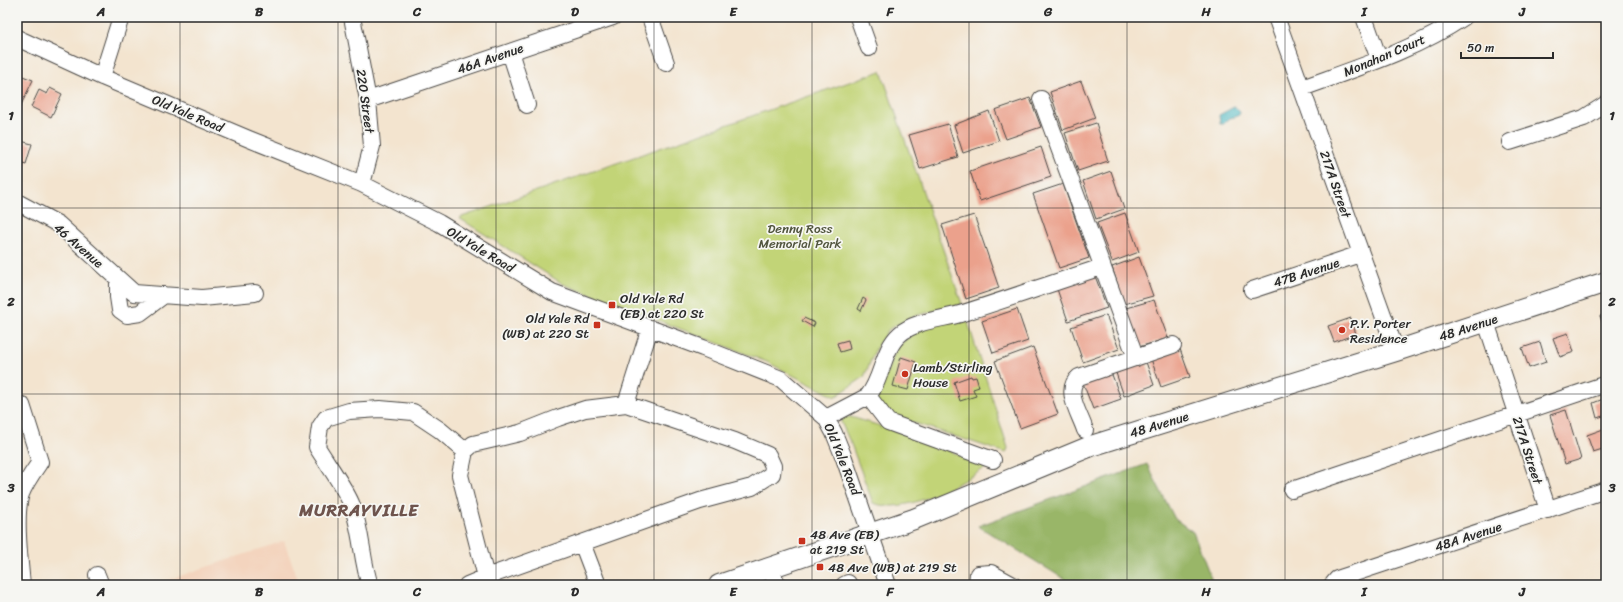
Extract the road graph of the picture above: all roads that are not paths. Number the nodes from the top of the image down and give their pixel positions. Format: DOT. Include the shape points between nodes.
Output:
graph roads {
  1 [pos="121,17"];
  2 [pos="352,17"];
  3 [pos="613,17"];
  4 [pos="650,17"];
  5 [pos="858,17"];
  6 [pos="1276,17"];
  7 [pos="1364,17"];
  8 [pos="1464,17"];
  9 [pos="17,38"];
  10 [pos="869,48"];
  11 [pos="510,52"];
  12 [pos="1379,59"];
  13 [pos="666,63"];
  14 [pos="102,77"];
  15 [pos="1302,88"];
  16 [pos="1041,99"];
  17 [pos="368,100"];
  18 [pos="1606,104"];
  19 [pos="527,105"];
  20 [pos="1510,142"];
  21 [pos="362,184"];
  22 [pos="17,202"];
  23 [pos="1360,254"];
  24 [pos="1102,267"];
  25 [pos="118,279"];
  26 [pos="1606,282"];
  27 [pos="1252,290"];
  28 [pos="255,293"];
  29 [pos="164,295"];
  30 [pos="1486,322"];
  31 [pos="650,328"];
  32 [pos="1173,345"];
  33 [pos="1396,351"];
  34 [pos="1136,358"];
  35 [pos="1606,384"];
  36 [pos="868,396"];
  37 [pos="626,404"];
  38 [pos="22,405"];
  39 [pos="1516,414"];
  40 [pos="826,418"];
  41 [pos="1086,430"];
  42 [pos="465,451"];
  43 [pos="993,460"];
  44 [pos="1292,490"];
  45 [pos="1606,490"];
  46 [pos="19,498"];
  47 [pos="1548,510"];
  48 [pos="871,533"];
  49 [pos="577,545"];
  50 [pos="773,576"];
  51 [pos="486,577"];
  52 [pos="22,585"];
  53 [pos="370,585"];
  54 [pos="467,585"];
  55 [pos="587,585"];
  56 [pos="598,585"];
  57 [pos="719,585"];
  58 [pos="888,585"];
  59 [pos="977,585"];
  60 [pos="1013,585"];
  61 [pos="1332,585"];
  1 -- 14 [label="street"];
  2 -- 17 [label="street, 220 Street"];
  3 -- 11 [label="street, 46A Avenue"];
  4 -- 13 [label="street"];
  5 -- 10 [label="street"];
  6 -- 15 [label="street, 217A Street"];
  7 -- 12 [label="street"];
  8 -- 12 [label="street, Monahan Court" via="1402,51"];
  9 -- 14 [label="street, Old Yale Road"];
  11 -- 17 [label="street, 46A Avenue"];
  11 -- 19 [label="street"];
  12 -- 15 [label="street, Monahan Court"];
  14 -- 21 [label="street, Old Yale Road"];
  15 -- 23 [label="street, 217A Street"];
  16 -- 24 [label="street"];
  17 -- 21 [label="street, 220 Street" via="372,146"];
  18 -- 20 [label="street" via="1584,118"];
  21 -- 31 [label="street, Old Yale Road" via="439,224 552,292"];
  22 -- 25 [label="street, 46 Avenue" via="58,224"];
  23 -- 27 [label="street, 47B Avenue"];
  23 -- 33 [label="street, 217A Street"];
  24 -- 34 [label="street"];
  24 -- 36 [label="street" via="910,328 894,341"];
  25 -- 29 [label="street, 46 Avenue" via="134,293"];
  25 -- 29 [label="street" via="120,310 128,315 140,313"];
  26 -- 30 [label="main road, 48 Avenue"];
  28 -- 29 [label="street, 46 Avenue" via="202,298"];
  30 -- 33 [label="main road, 48 Avenue"];
  30 -- 39 [label="street, 217A Street"];
  31 -- 37 [label="street"];
  31 -- 40 [label="street, Old Yale Road" via="781,379"];
  32 -- 34 [label="street"];
  33 -- 48 [label="main road, 48 Avenue" via="1091,446 914,519"];
  34 -- 41 [label="street" via="1075,380 1071,392"];
  35 -- 39 [label="street"];
  36 -- 40 [label="street"];
  36 -- 43 [label="street" via="888,422"];
  37 -- 42 [label="street" via="578,412 520,433 473,444"];
  37 -- 49 [label="street" via="735,441 768,455 773,466 772,474 752,487 700,501"];
  38 -- 46 [label="street" via="40,462"];
  39 -- 44 [label="street"];
  39 -- 47 [label="street, 217A Street"];
  40 -- 48 [label="street, Old Yale Road" via="844,458"];
  42 -- 51 [label="street" via="460,476"];
  42 -- 53 [label="street" via="414,412 380,409 349,411 326,418 320,428 317,448 351,504"];
  45 -- 47 [label="street, 48A Avenue"];
  46 -- 52 [label="street"];
  47 -- 61 [label="street, 48A Avenue" via="1337,579"];
  48 -- 50 [label="main road, 48 Avenue"];
  48 -- 58 [label="street, Old Yale Road"];
  49 -- 51 [label="street"];
  49 -- 55 [label="street"];
  49 -- 56 [label="street"];
  50 -- 57 [label="main road, 48 Avenue"];
  51 -- 54 [label="street"];
  59 -- 60 [label="street" via="978,574 991,573"];
}
